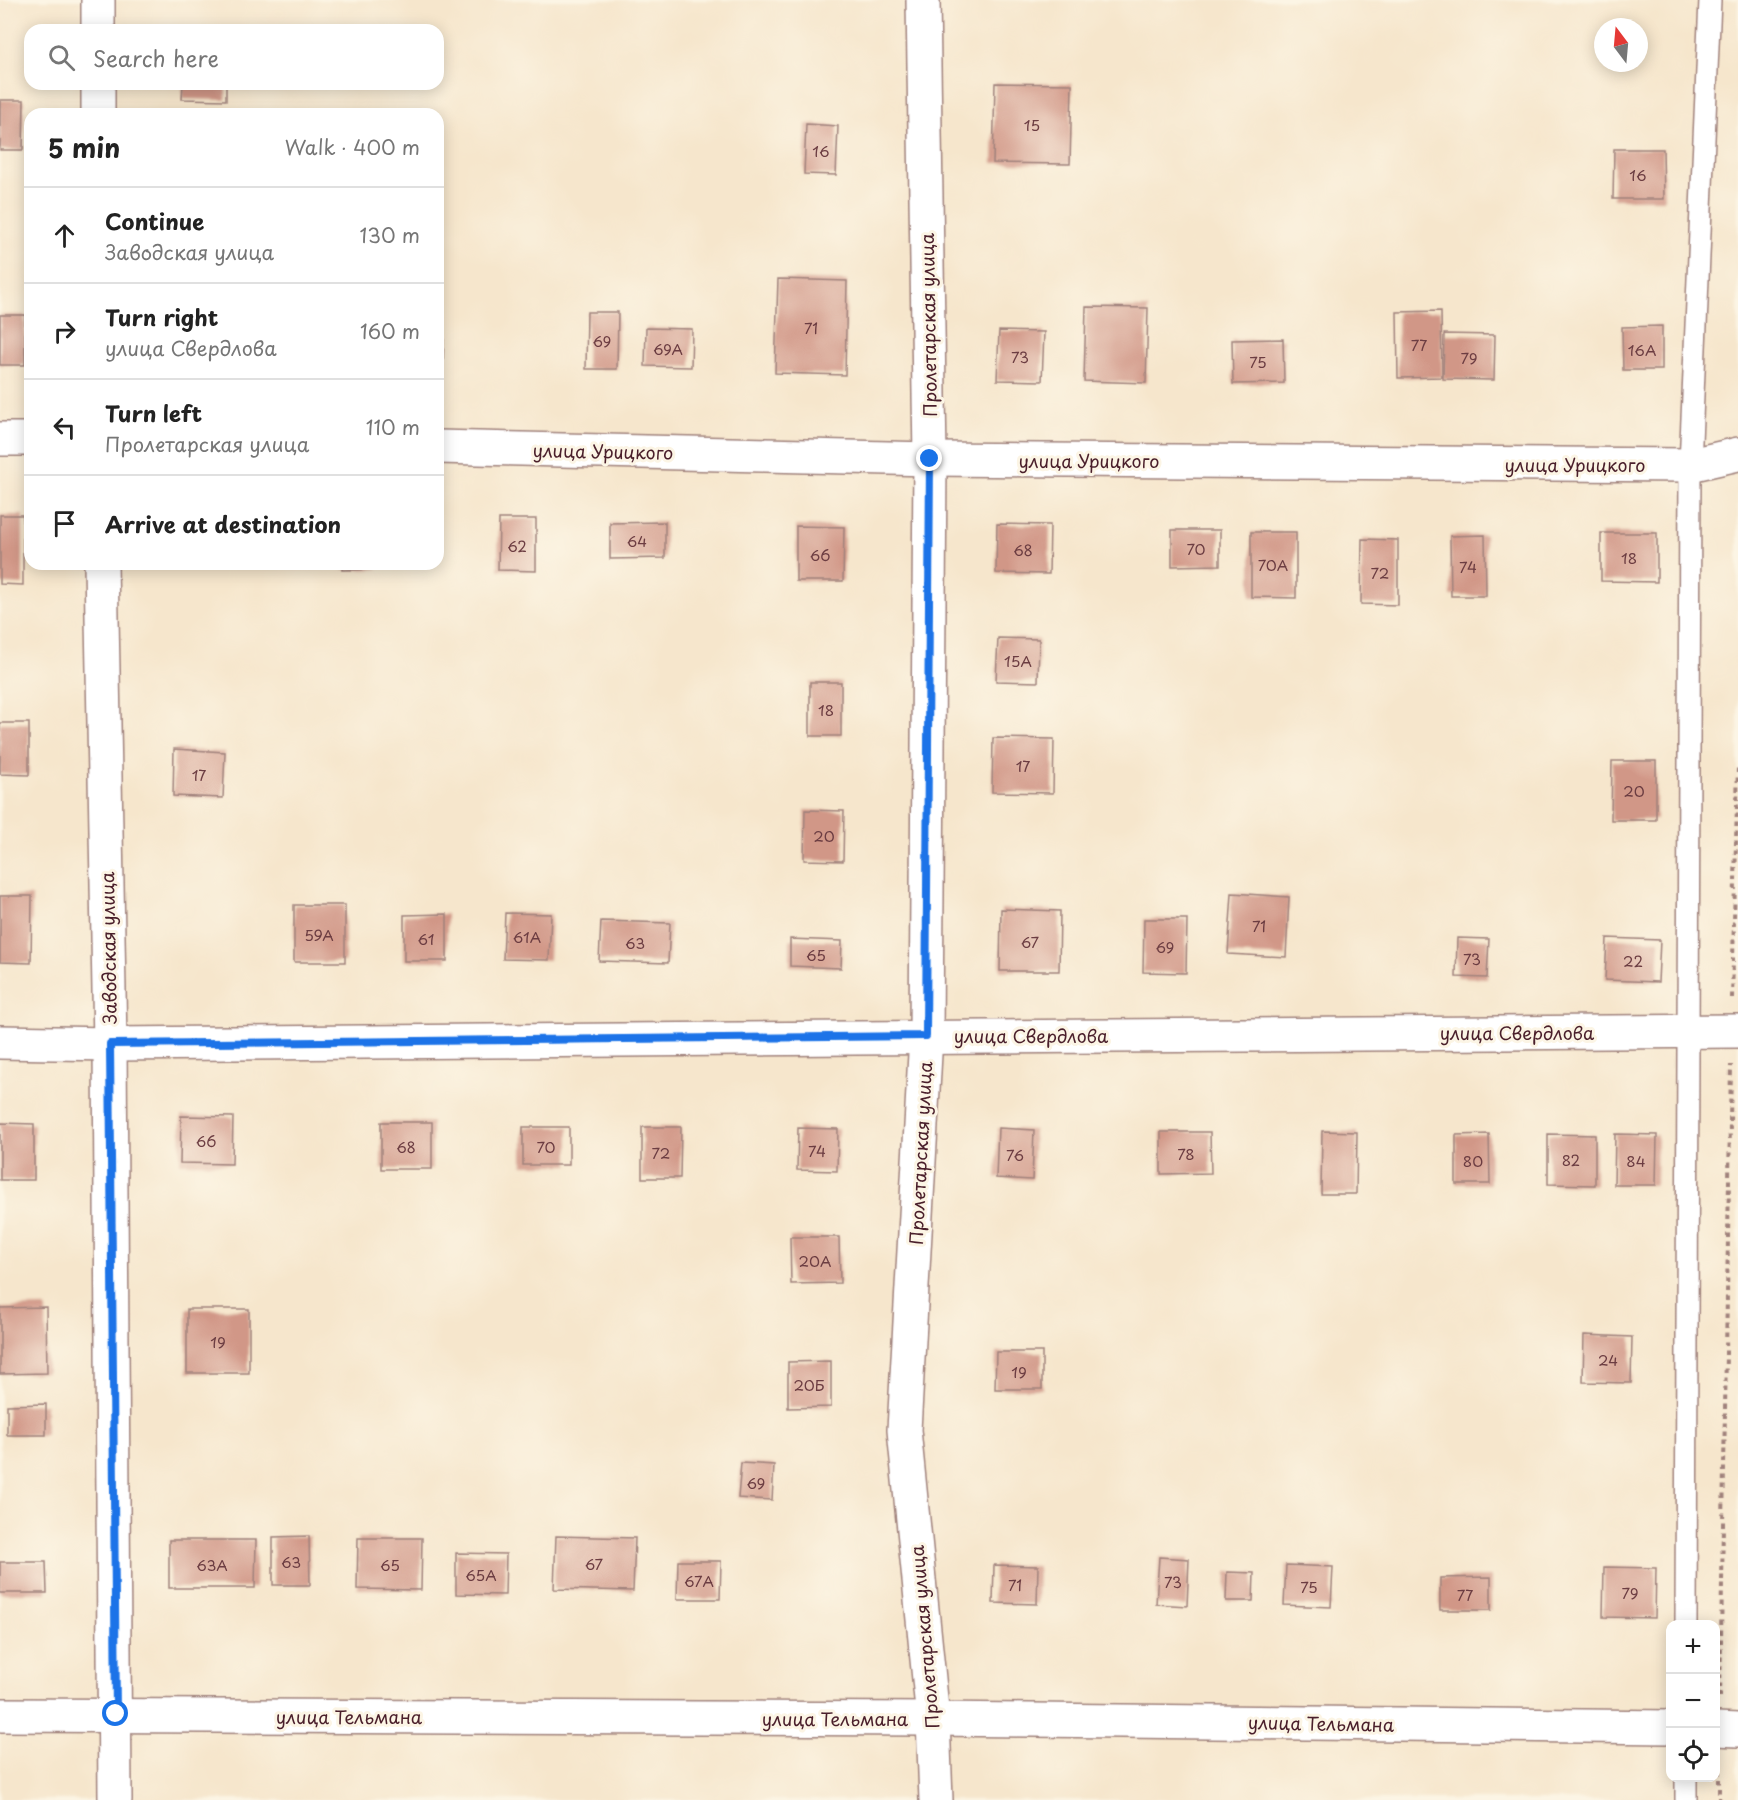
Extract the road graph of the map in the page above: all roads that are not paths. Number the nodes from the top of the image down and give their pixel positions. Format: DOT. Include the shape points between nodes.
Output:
graph roads {
  1 [pos="98,0"];
  2 [pos="923,0"];
  3 [pos="1710,0"];
  4 [pos="98,24"];
  5 [pos="98,90"];
  6 [pos="98,108"];
  7 [pos="0,439"];
  8 [pos="24,439"];
  9 [pos="444,447"];
  10 [pos="1738,454"];
  11 [pos="930,459"];
  12 [pos="1690,465"];
  13 [pos="101,570"];
  14 [pos="1690,1031"];
  15 [pos="1735,1031"];
  16 [pos="926,1036"];
  17 [pos="0,1042"];
  18 [pos="110,1044"];
  19 [pos="1686,1620"];
  20 [pos="116,1714"];
  21 [pos="0,1715"];
  22 [pos="933,1719"];
  23 [pos="1666,1727"];
  24 [pos="1686,1782"];
  25 [pos="115,1800"];
  26 [pos="936,1800"];
  27 [pos="1686,1800"];
  1 -- 4 [label="street"];
  2 -- 11 [label="street, Пролетарская улица"];
  3 -- 12 [label="lane"];
  5 -- 6 [label="street"];
  7 -- 8 [label="street"];
  9 -- 11 [label="street, улица Урицкого"];
  10 -- 12 [label="street, улица Урицкого"];
  11 -- 12 [label="street, улица Урицкого"];
  11 -- 16 [label="street, Пролетарская улица"];
  12 -- 14 [label="lane"];
  13 -- 18 [label="street, Заводская улица"];
  14 -- 15 [label="street, улица Свердлова"];
  14 -- 16 [label="street, улица Свердлова"];
  14 -- 19 [label="lane"];
  16 -- 18 [label="street, улица Свердлова"];
  16 -- 22 [label="street, Пролетарская улица" via="904,1430"];
  17 -- 18 [label="street, улица Свердлова"];
  18 -- 20 [label="street, Заводская улица"];
  20 -- 21 [label="street, улица Тельмана"];
  20 -- 22 [label="street, улица Тельмана"];
  20 -- 25 [label="street, Заводская улица"];
  22 -- 23 [label="street, улица Тельмана"];
  22 -- 26 [label="street, Пролетарская улица"];
  24 -- 27 [label="lane"];
}
